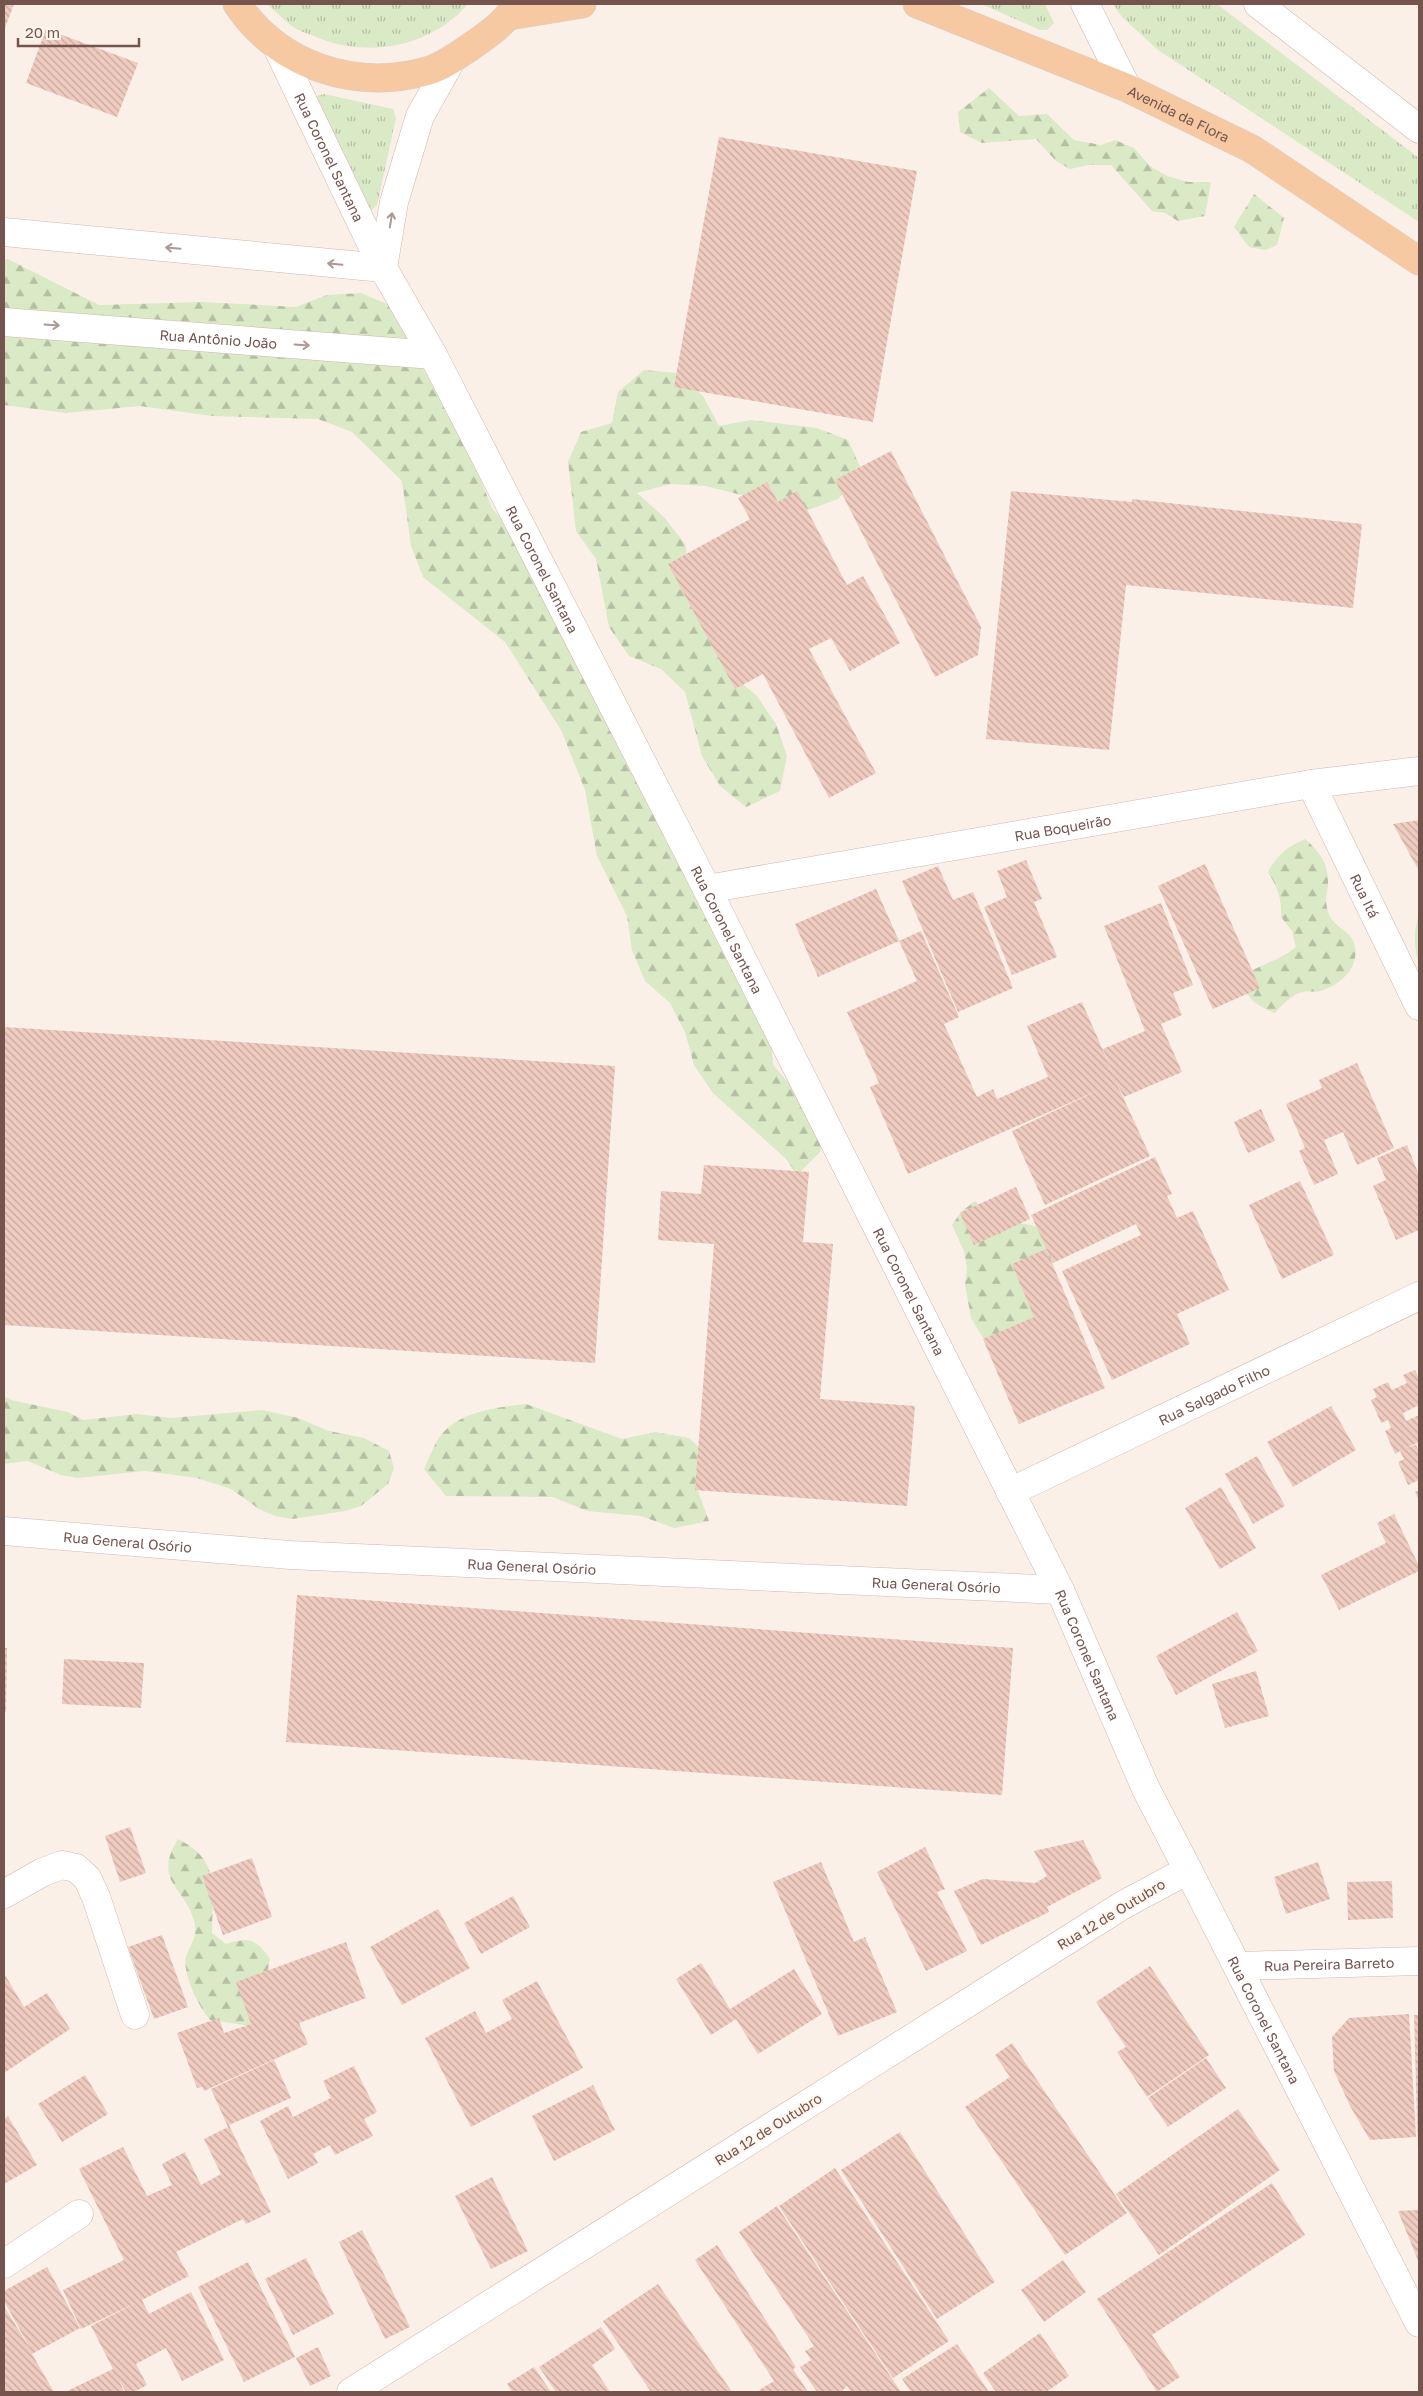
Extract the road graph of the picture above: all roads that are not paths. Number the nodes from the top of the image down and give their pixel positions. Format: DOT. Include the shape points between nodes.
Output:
graph roads {
  1 [pos="237,4"];
  2 [pos="582,4"];
  3 [pos="917,4"];
  4 [pos="1085,4"];
  5 [pos="1258,4"];
  6 [pos="513,10"];
  7 [pos="277,47"];
  8 [pos="452,60"];
  9 [pos="1127,88"];
  10 [pos="1419,129"];
  11 [pos="4,232"];
  12 [pos="1419,261"];
  13 [pos="383,268"];
  14 [pos="4,322"];
  15 [pos="433,355"];
  16 [pos="1419,771"];
  17 [pos="1312,784"];
  18 [pos="706,889"];
  19 [pos="1419,1006"];
  20 [pos="1419,1296"];
  21 [pos="1010,1492"];
  22 [pos="4,1530"];
  23 [pos="1060,1590"];
  24 [pos="1188,1870"];
  25 [pos="4,1894"];
  26 [pos="1419,1961"];
  27 [pos="1238,1966"];
  28 [pos="135,2015"];
  29 [pos="79,2214"];
  30 [pos="4,2264"];
  31 [pos="1419,2323"];
  32 [pos="350,2392"];
  1 -- 7 [label="main road" via="248,20"];
  2 -- 6 [label="main road"];
  3 -- 9 [label="main road, Avenida da Flora"];
  4 -- 9 [label="main road"];
  5 -- 10 [label="main road"];
  6 -- 8 [label="main road" via="482,40"];
  7 -- 8 [label="main road" via="326,71 380,80 428,71"];
  7 -- 13 [label="main road, Rua Coronel Santana"];
  13 -- 8 [label="main road, one-way" via="394,202 420,116"];
  9 -- 12 [label="main road, Avenida da Flora" via="1252,149"];
  13 -- 11 [label="main road, one-way"];
  13 -- 15 [label="main road, Rua Coronel Santana"];
  14 -- 15 [label="main road, Rua Antônio João, one-way"];
  15 -- 18 [label="main road, Rua Coronel Santana"];
  16 -- 17 [label="main road, Rua Boqueirão"];
  17 -- 18 [label="main road, Rua Boqueirão"];
  17 -- 19 [label="main road, Rua Itá"];
  18 -- 21 [label="main road, Rua Coronel Santana"];
  20 -- 21 [label="main road, Rua Salgado Filho"];
  21 -- 23 [label="main road, Rua Coronel Santana"];
  22 -- 23 [label="main road, Rua General Osório" via="290,1555"];
  23 -- 24 [label="main road, Rua Coronel Santana" via="1146,1789"];
  24 -- 27 [label="main road, Rua Coronel Santana"];
  24 -- 32 [label="main road, Rua 12 de Outubro" via="1123,1905"];
  25 -- 28 [label="main road" via="62,1865 76,1868 87,1878"];
  26 -- 27 [label="main road, Rua Pereira Barreto"];
  27 -- 31 [label="main road, Rua Coronel Santana"];
  29 -- 30 [label="main road"];
}
